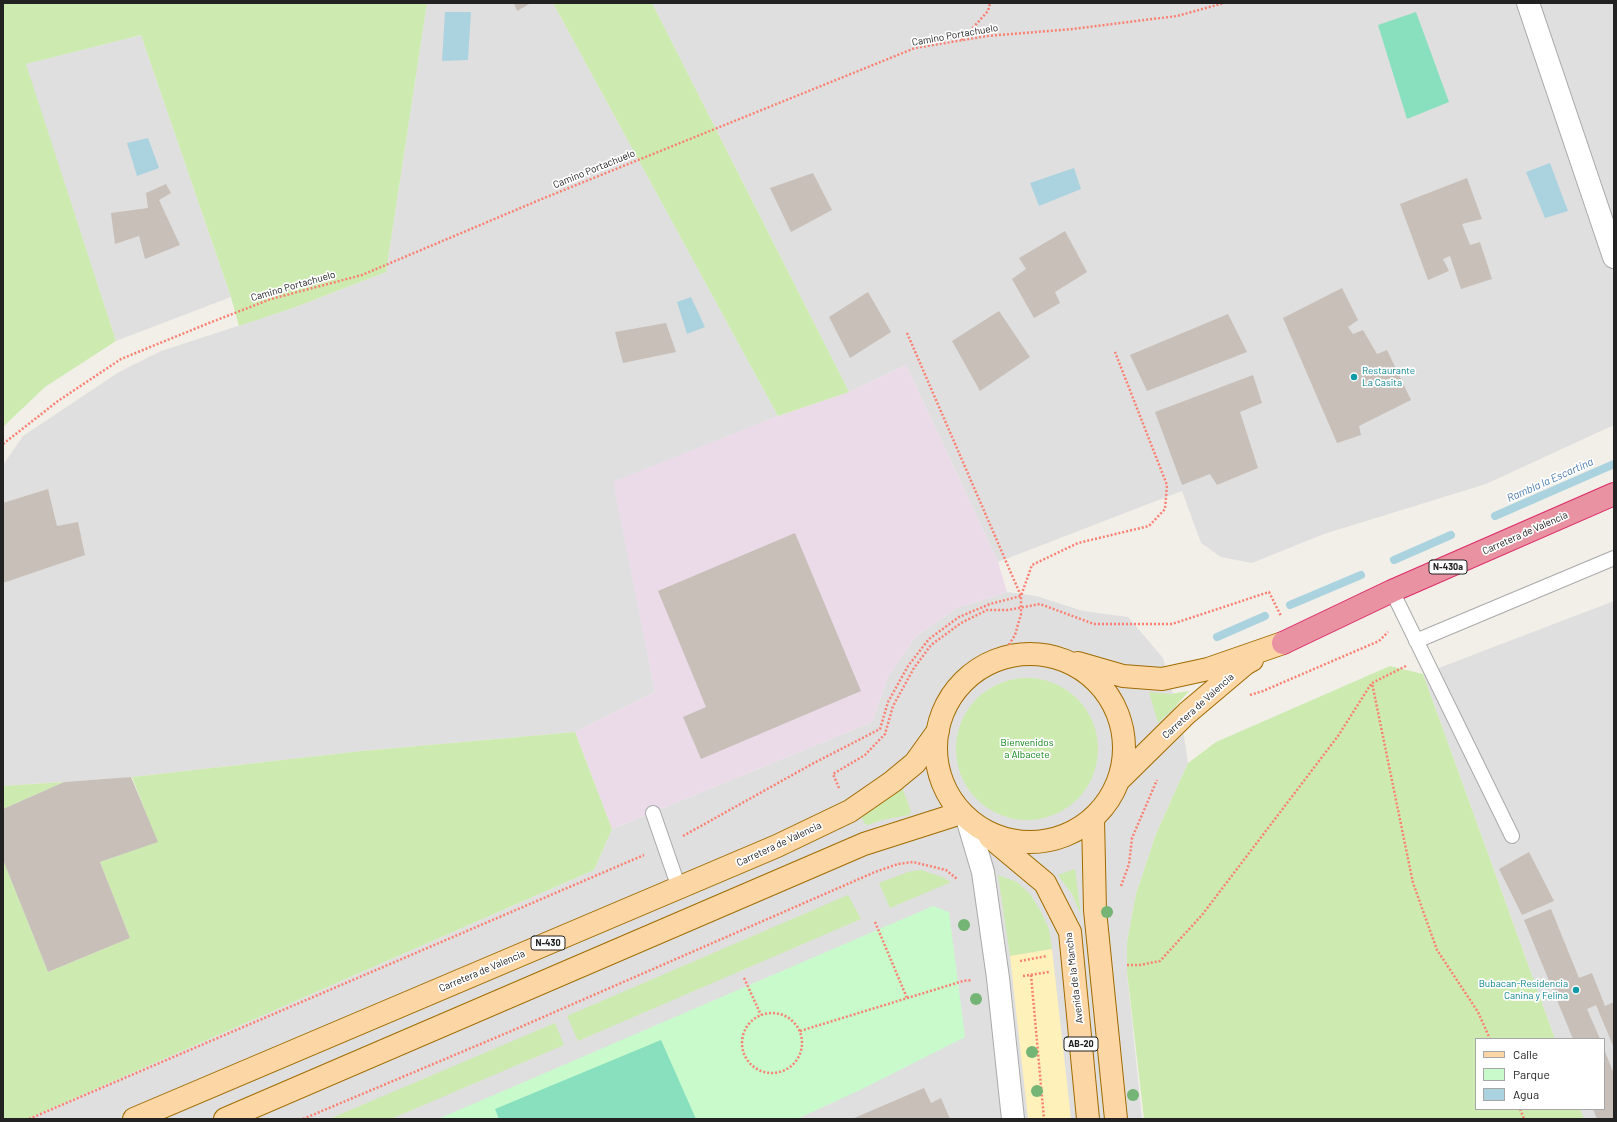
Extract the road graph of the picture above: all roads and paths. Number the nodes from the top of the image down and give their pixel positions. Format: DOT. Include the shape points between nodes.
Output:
graph roads {
  1 [pos="990,3"];
  2 [pos="1224,3"];
  3 [pos="1528,3"];
  4 [pos="962,40"];
  5 [pos="1614,257"];
  6 [pos="907,334"];
  7 [pos="1114,352"];
  8 [pos="3,444"];
  9 [pos="1614,494"];
  10 [pos="1614,558"];
  11 [pos="1392,591"];
  12 [pos="1269,592"];
  13 [pos="1021,596"];
  14 [pos="1021,607"];
  15 [pos="1403,617"];
  16 [pos="1416,642"];
  17 [pos="1284,643"];
  18 [pos="1051,656"];
  19 [pos="1424,657"];
  20 [pos="1000,659"];
  21 [pos="1372,683"];
  22 [pos="1248,695"];
  23 [pos="938,731"];
  24 [pos="833,774"];
  25 [pos="1160,775"];
  26 [pos="1120,779"];
  27 [pos="653,813"];
  28 [pos="968,819"];
  29 [pos="1093,819"];
  30 [pos="1512,836"];
  31 [pos="664,846"];
  32 [pos="959,880"];
  33 [pos="679,888"];
  34 [pos="1119,892"];
  35 [pos="875,922"];
  36 [pos="1049,956"];
  37 [pos="1015,962"];
  38 [pos="1140,965"];
  39 [pos="1064,970"];
  40 [pos="1031,975"];
  41 [pos="1016,976"];
  42 [pos="744,978"];
  43 [pos="963,981"];
  44 [pos="907,998"];
  45 [pos="761,1015"];
  46 [pos="800,1031"];
  47 [pos="1490,1038"];
  48 [pos="29,1119"];
  49 [pos="134,1119"];
  50 [pos="225,1119"];
  51 [pos="303,1119"];
  52 [pos="1013,1119"];
  53 [pos="1044,1119"];
  54 [pos="1088,1119"];
  55 [pos="1116,1119"];
  1 -- 4 [label="path" via="988,11"];
  2 -- 4 [label="path, Camino Portachuelo" via="1177,16"];
  3 -- 5 [label="street"];
  4 -- 8 [label="path, Camino Portachuelo" via="915,48 537,201 362,275 271,300 120,359 58,401"];
  6 -- 13 [label="path"];
  7 -- 13 [label="path" via="1167,485 1165,509 1149,526 1078,543 1032,565"];
  9 -- 11 [label="highway, Carretera de Valencia / N-430a"];
  10 -- 16 [label="lane"];
  11 -- 15 [label="lane"];
  11 -- 17 [label="highway, Carretera de Valencia / N-430a"];
  12 -- 14 [label="path" via="1172,624 1094,624 1040,604"];
  13 -- 14 [label="path"];
  13 -- 31 [label="path" via="990,604 959,617 929,639 908,666 888,702 880,729"];
  14 -- 20 [label="path" via="1015,635"];
  14 -- 24 [label="path" via="987,610 961,623 932,645 914,668 893,706 885,734 865,755"];
  15 -- 16 [label="lane"];
  15 -- 22 [label="path" via="1379,641 1263,691"];
  16 -- 19 [label="lane"];
  17 -- 18 [label="main road, Carretera de Valencia" via="1208,669 1162,679 1123,676"];
  17 -- 26 [label="main road, Carretera de Valencia" via="1245,664 1187,713"];
  18 -- 20 [label="main road" via="1025,654"];
  18 -- 26 [label="main road" via="1080,668 1104,689 1120,716 1125,748"];
  19 -- 21 [label="path"];
  19 -- 30 [label="lane"];
  20 -- 23 [label="main road" via="978,670 959,687 945,707"];
  21 -- 38 [label="path" via="1338,736 1202,915 1160,961"];
  21 -- 47 [label="path" via="1413,883 1437,950 1478,1012"];
  23 -- 28 [label="main road, Avenida de la Mancha" via="937,760 945,788"];
  23 -- 33 [label="main road, Carretera de Valencia / N-430" via="916,763 850,811"];
  25 -- 34 [label="path" via="1132,838 1129,864"];
  26 -- 29 [label="main road" via="1109,801"];
  27 -- 31 [label="lane"];
  28 -- 29 [label="main road" via="1005,839 1036,843 1067,836"];
  28 -- 39 [label="main road, Avenida de la Mancha" via="1045,883 1070,932"];
  28 -- 50 [label="main road" via="864,844"];
  28 -- 52 [label="street" via="983,872 998,978"];
  29 -- 55 [label="main road" via="1095,910"];
  31 -- 33 [label="lane"];
  31 -- 48 [label="path"];
  32 -- 51 [label="path" via="946,870 913,862 875,872"];
  33 -- 49 [label="main road, Carretera de Valencia / N-430"];
  35 -- 44 [label="path"];
  36 -- 37 [label="path"];
  39 -- 40 [label="path"];
  39 -- 54 [label="main road, Avenida de la Mancha / AB-20"];
  40 -- 41 [label="path"];
  40 -- 53 [label="path"];
  42 -- 45 [label="path"];
  43 -- 44 [label="path"];
  44 -- 46 [label="path"];
  45 -- 46 [label="path" via="776,1013 790,1018"];
  45 -- 46 [label="path" via="749,1024 743,1037 743,1052 752,1066 766,1073 783,1072 796,1062 803,1047"];
}
